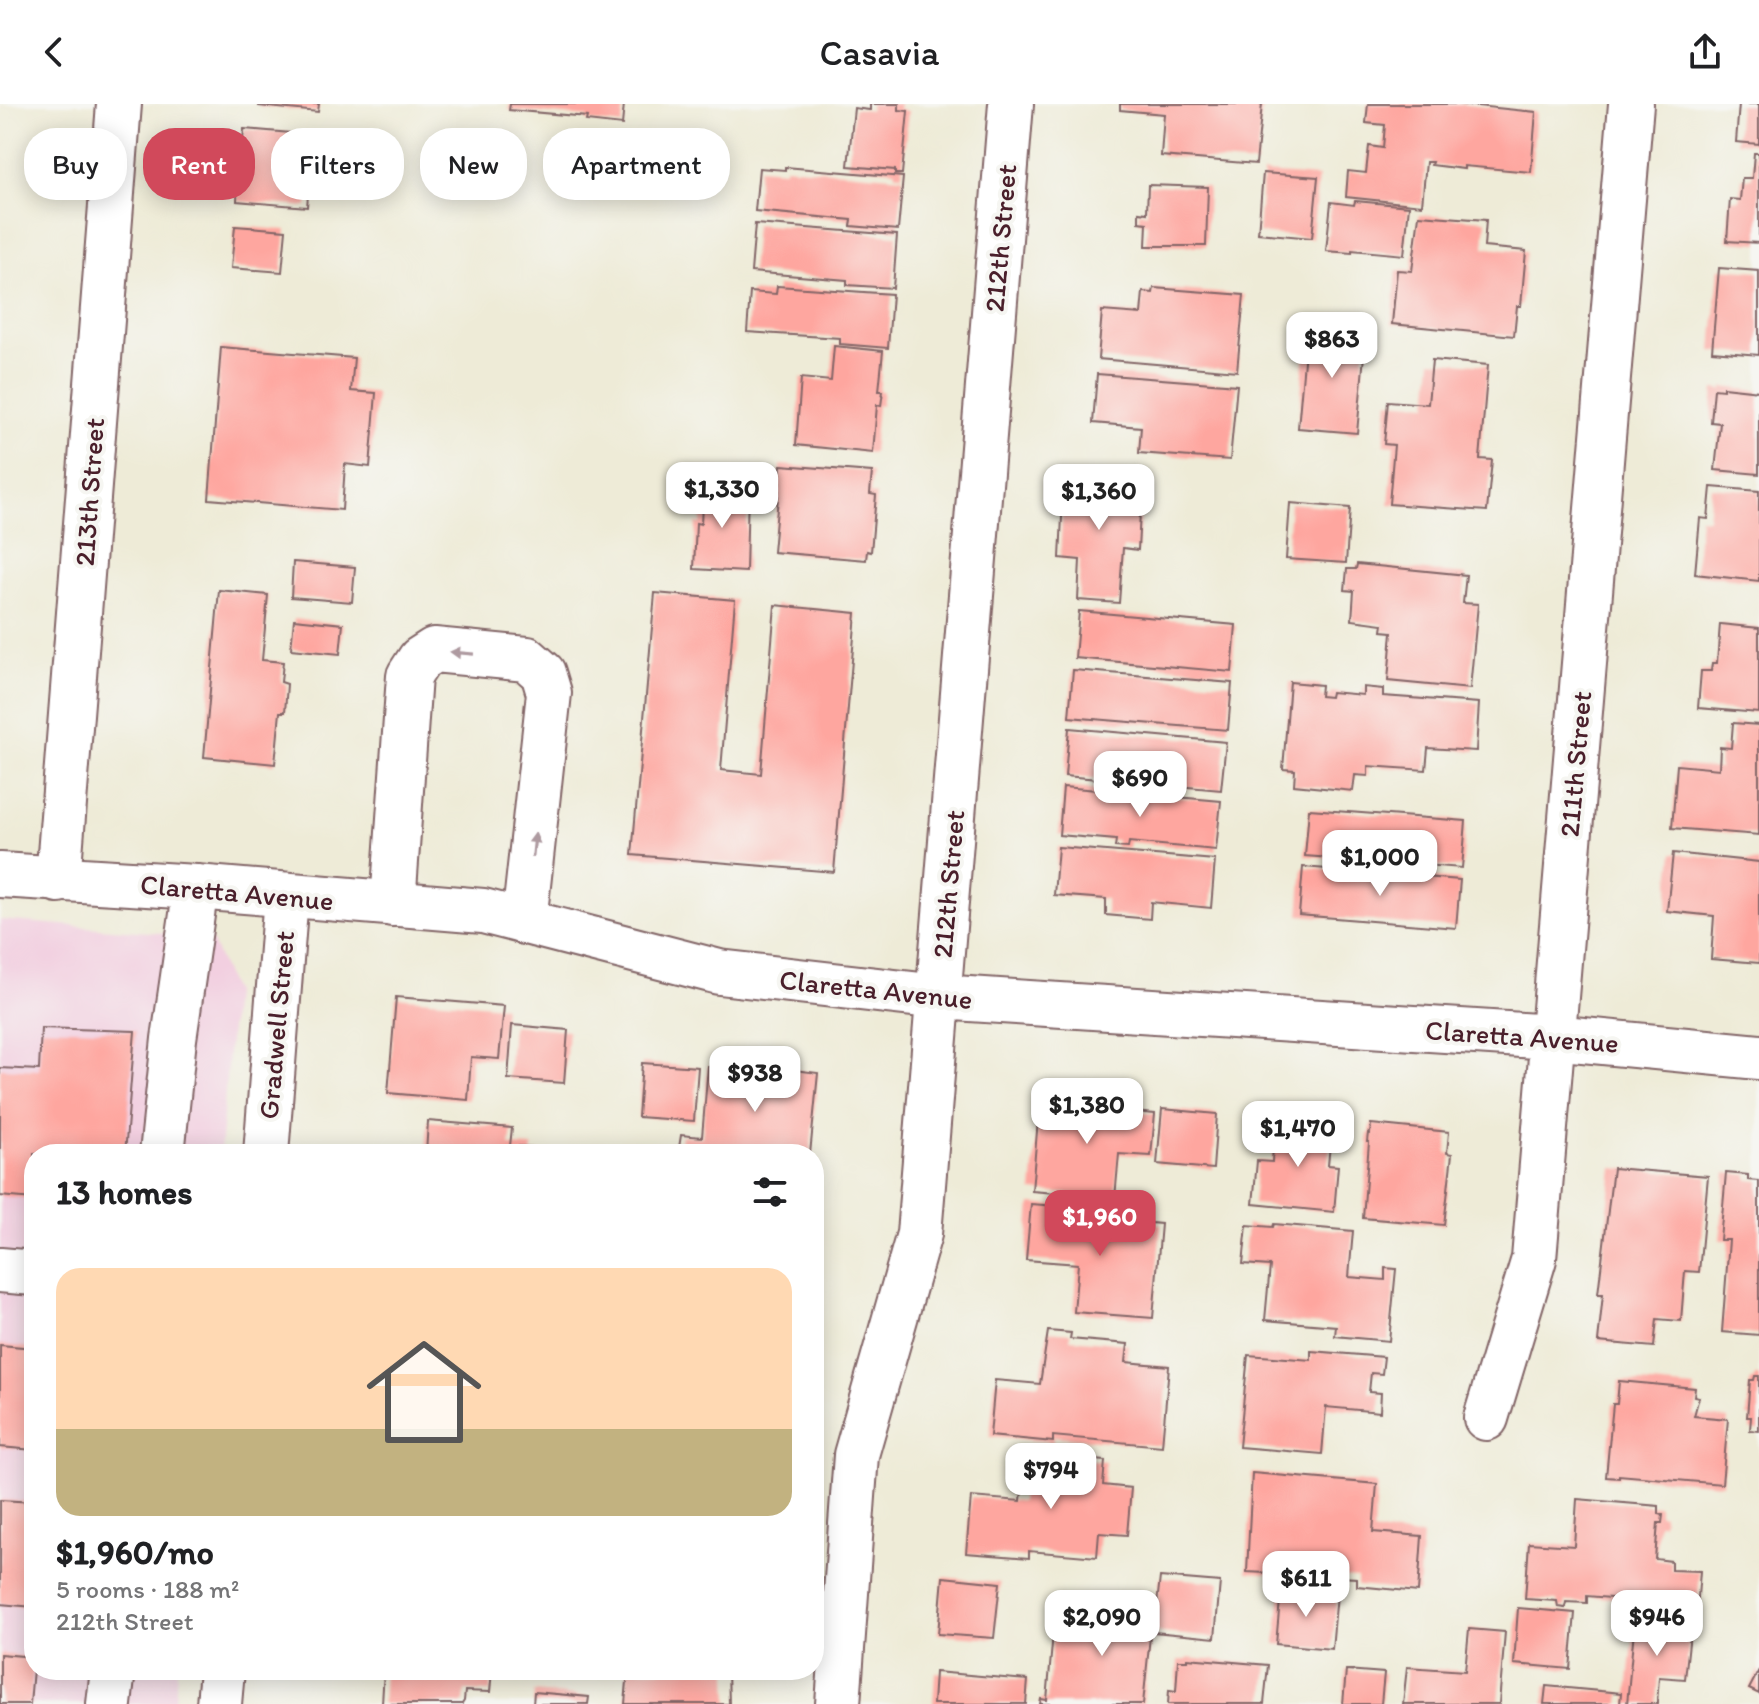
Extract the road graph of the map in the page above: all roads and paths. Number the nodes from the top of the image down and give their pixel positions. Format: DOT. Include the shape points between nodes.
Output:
graph roads {
  1 [pos="119,104"];
  2 [pos="1011,104"];
  3 [pos="1631,104"];
  4 [pos="0,875"];
  5 [pos="58,880"];
  6 [pos="196,887"];
  7 [pos="286,896"];
  8 [pos="393,904"];
  9 [pos="524,922"];
  10 [pos="939,997"];
  11 [pos="1552,1037"];
  12 [pos="1759,1057"];
  13 [pos="163,1144"];
  14 [pos="267,1144"];
  15 [pos="0,1270"];
  16 [pos="24,1272"];
  17 [pos="1486,1418"];
  18 [pos="112,1680"];
  19 [pos="221,1680"];
  20 [pos="109,1704"];
  21 [pos="219,1704"];
  22 [pos="838,1704"];
  1 -- 5 [label="street, 213th Street"];
  2 -- 10 [label="street, 212th Street"];
  3 -- 11 [label="street, 211th Street"];
  4 -- 5 [label="street, Claretta Avenue"];
  5 -- 6 [label="street, Claretta Avenue"];
  6 -- 7 [label="street, Claretta Avenue"];
  6 -- 13 [label="street"];
  7 -- 8 [label="street, Claretta Avenue"];
  7 -- 14 [label="street, Gradwell Street"];
  8 -- 9 [label="street, Claretta Avenue" via="483,911"];
  9 -- 8 [label="street, one-way" via="549,693 543,673 527,659 434,650 409,676"];
  9 -- 10 [label="street, Claretta Avenue" via="719,972"];
  10 -- 11 [label="street, Claretta Avenue"];
  10 -- 22 [label="street, 212th Street" via="919,1234 856,1455"];
  11 -- 12 [label="street, Claretta Avenue"];
  11 -- 17 [label="street, 211th Street" via="1534,1259"];
  15 -- 16 [label="street"];
  18 -- 20 [label="street"];
  19 -- 21 [label="street"];
}
